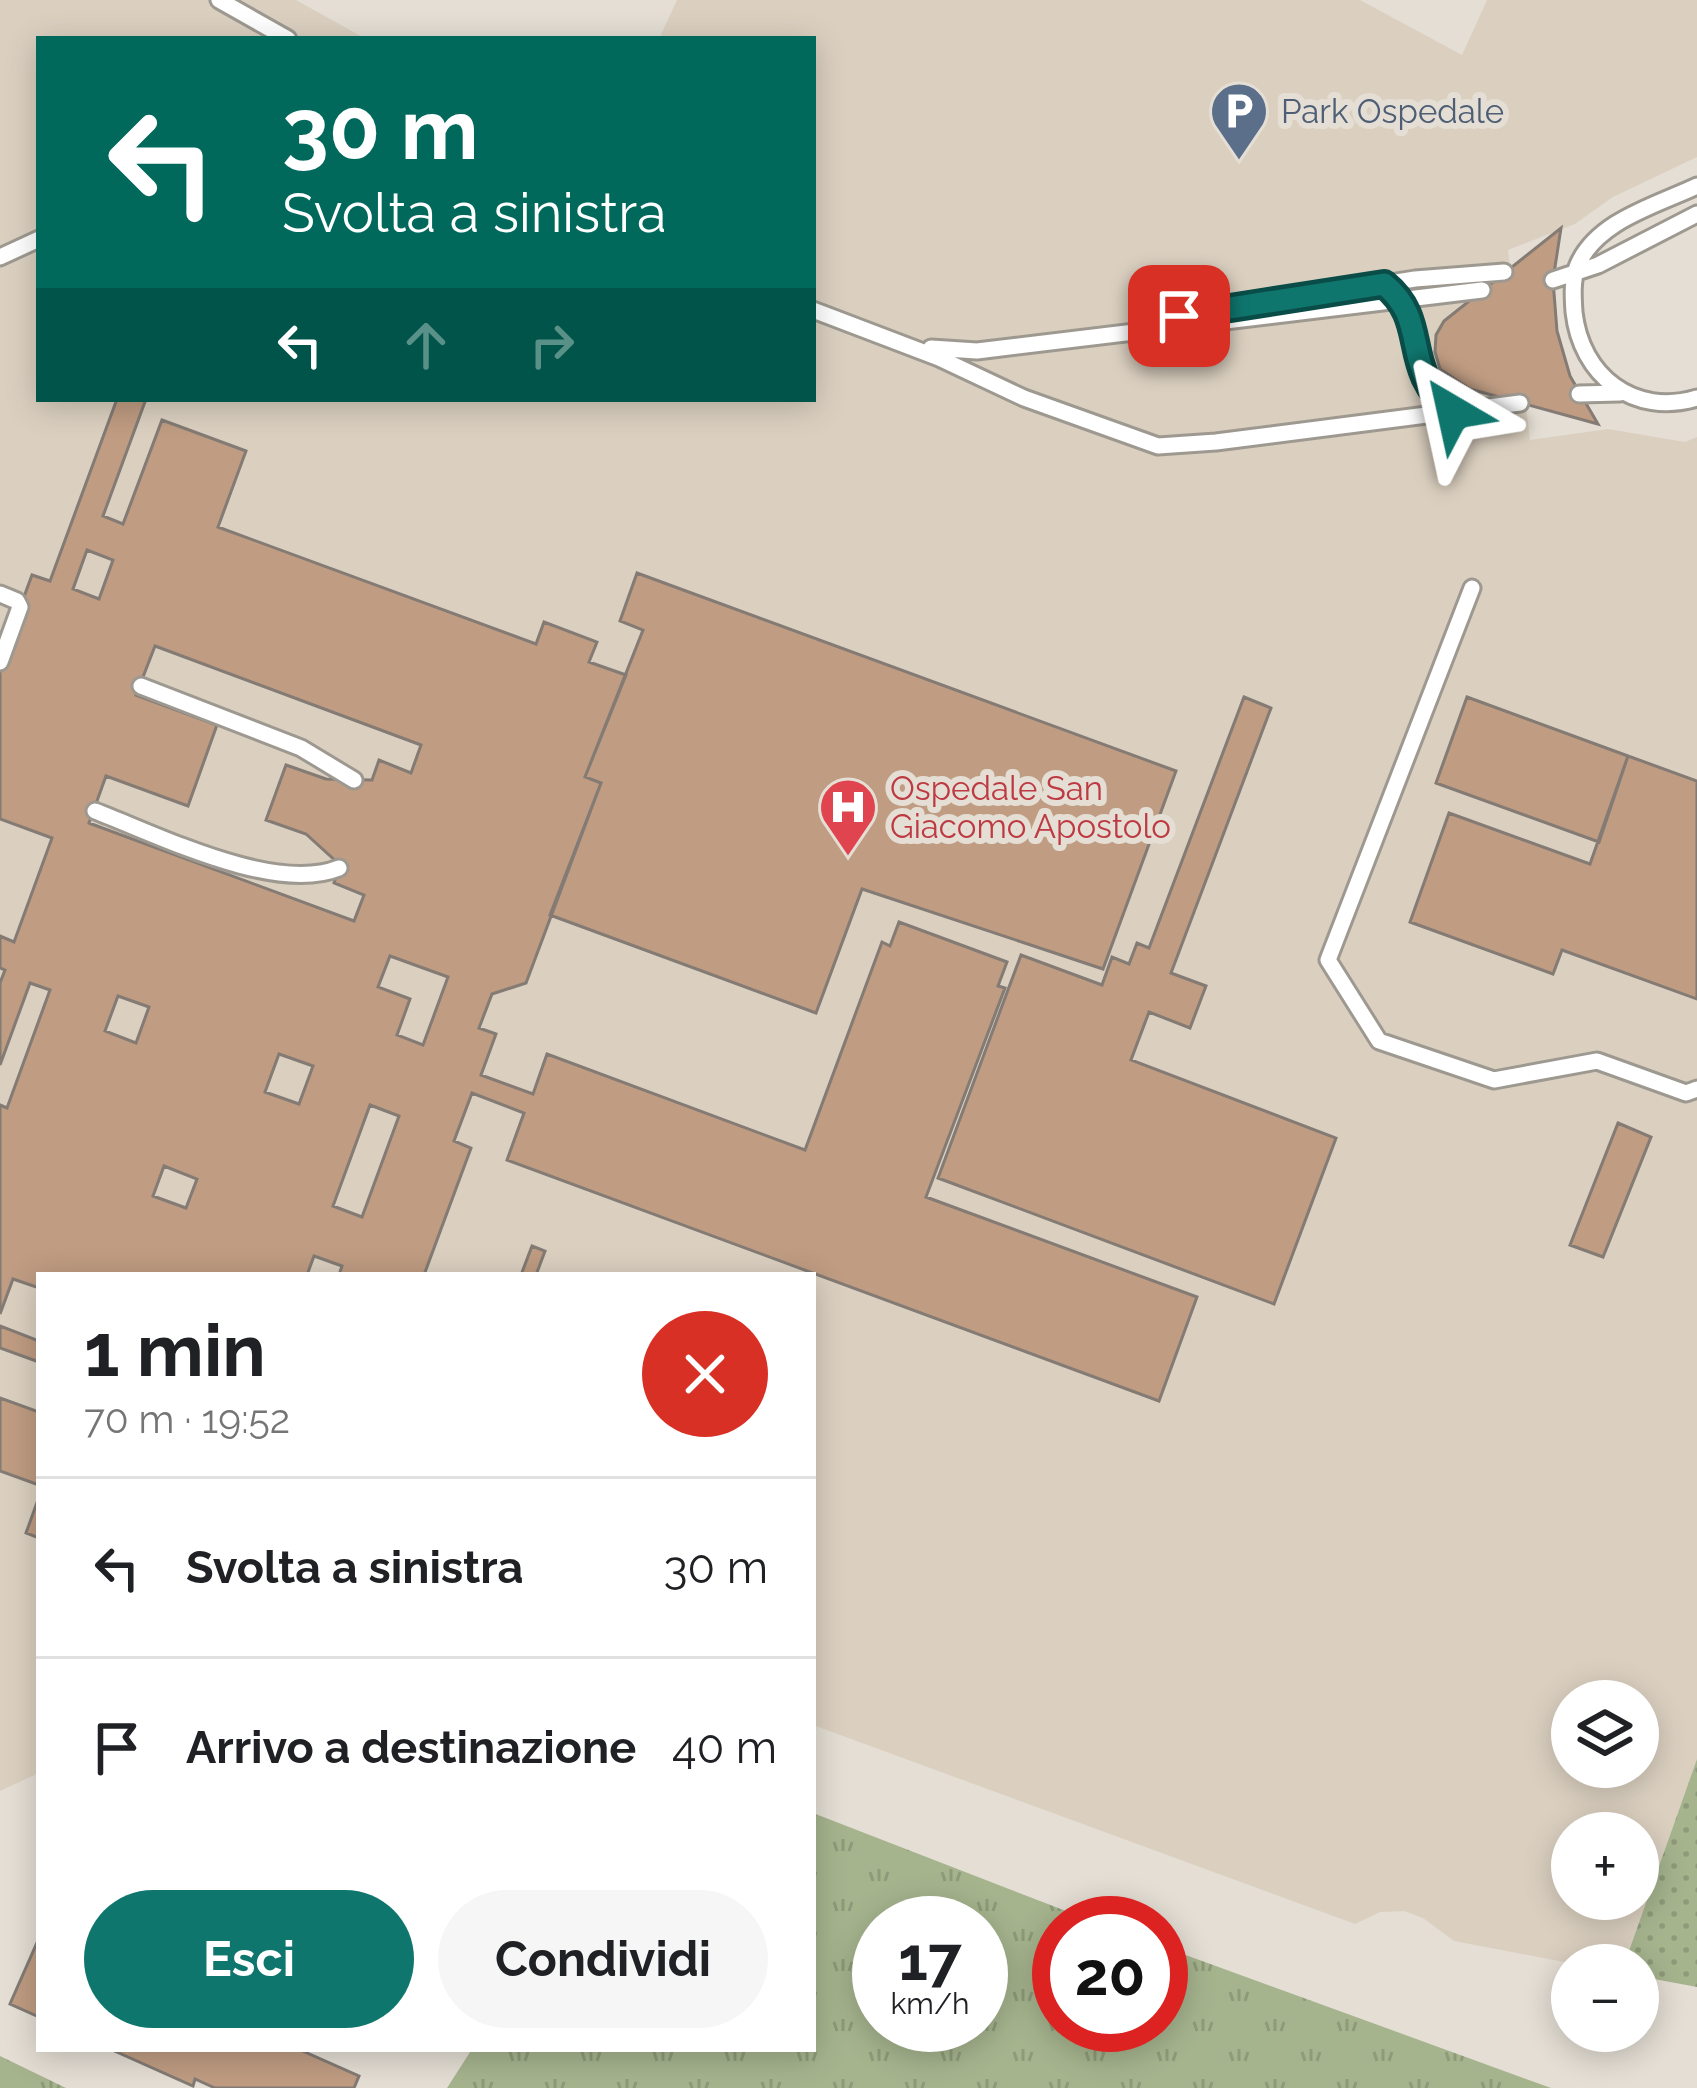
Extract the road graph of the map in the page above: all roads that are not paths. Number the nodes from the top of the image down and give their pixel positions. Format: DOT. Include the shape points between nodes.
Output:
graph roads {
  1 [pos="219,0"];
  2 [pos="283,36"];
  3 [pos="1697,186"];
  4 [pos="1697,214"];
  5 [pos="36,239"];
  6 [pos="0,257"];
  7 [pos="1576,270"];
  8 [pos="1504,272"];
  9 [pos="1554,273"];
  10 [pos="1384,284"];
  11 [pos="1482,290"];
  12 [pos="1403,301"];
  13 [pos="816,311"];
  14 [pos="898,341"];
  15 [pos="977,351"];
  16 [pos="1620,392"];
  17 [pos="1580,394"];
  18 [pos="1697,398"];
  19 [pos="1520,403"];
  20 [pos="1453,412"];
  21 [pos="1472,588"];
  22 [pos="0,594"];
  23 [pos="0,662"];
  24 [pos="141,686"];
  25 [pos="354,780"];
  26 [pos="95,811"];
  27 [pos="339,868"];
  28 [pos="1697,1089"];
  1 -- 2 [label="lane"];
  3 -- 7 [label="lane" via="1622,220"];
  4 -- 7 [label="lane"];
  5 -- 6 [label="lane"];
  7 -- 9 [label="lane"];
  7 -- 16 [label="lane" via="1580,344"];
  8 -- 10 [label="lane"];
  10 -- 12 [label="lane"];
  10 -- 15 [label="lane"];
  11 -- 12 [label="lane"];
  12 -- 15 [label="lane"];
  12 -- 20 [label="lane" via="1421,374"];
  13 -- 14 [label="lane"];
  14 -- 15 [label="lane"];
  14 -- 20 [label="lane" via="1158,446"];
  16 -- 17 [label="lane"];
  16 -- 18 [label="lane" via="1664,404"];
  19 -- 20 [label="lane"];
  21 -- 28 [label="lane" via="1328,960 1379,1041 1494,1080 1597,1060 1686,1093"];
  22 -- 23 [label="lane" via="20,607"];
  24 -- 25 [label="lane" via="290,743"];
  26 -- 27 [label="lane" via="249,866 300,874"];
}
